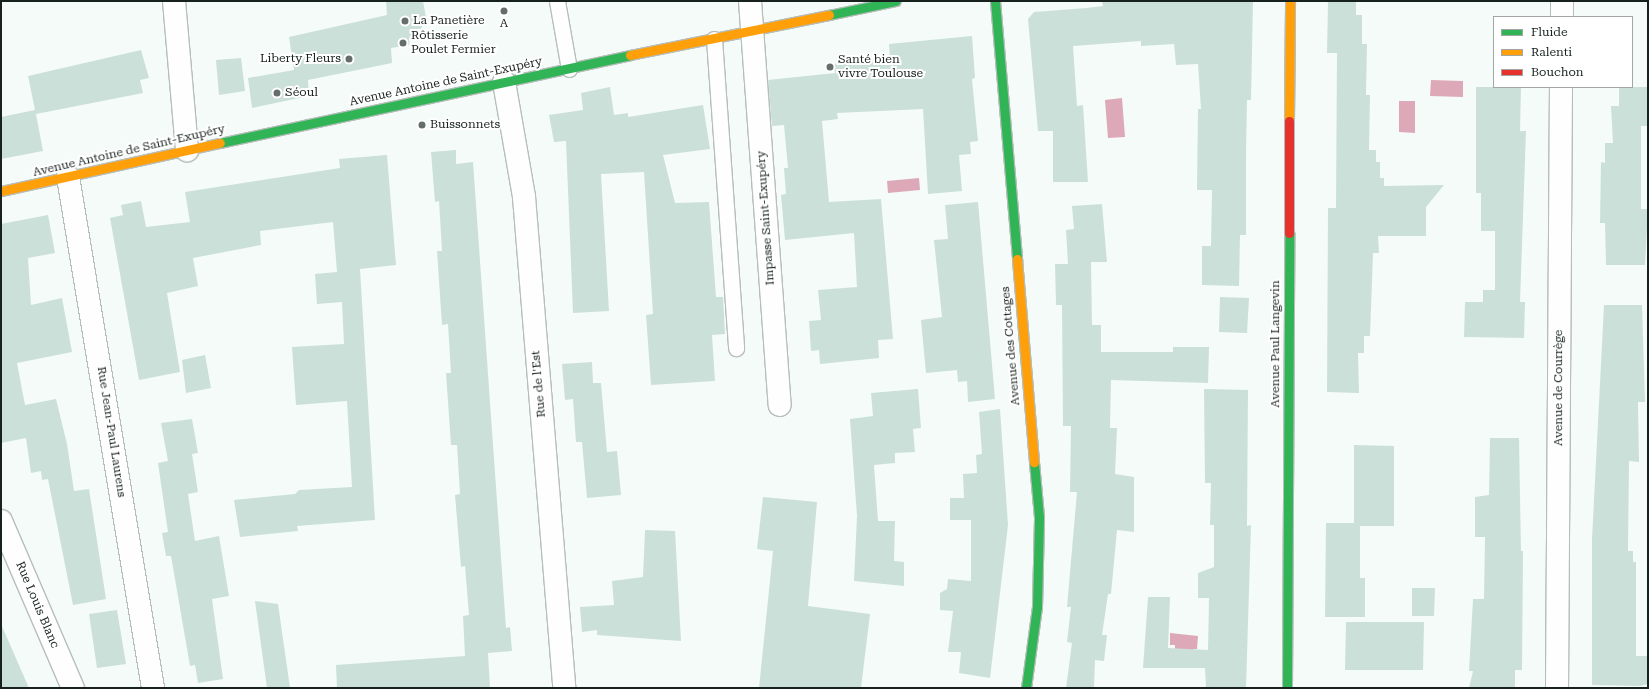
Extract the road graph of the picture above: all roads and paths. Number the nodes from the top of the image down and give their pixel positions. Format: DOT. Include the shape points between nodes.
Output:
graph roads {
  1 [pos="174,1"];
  2 [pos="558,1"];
  3 [pos="750,1"];
  4 [pos="896,1"];
  5 [pos="995,1"];
  6 [pos="1290,1"];
  7 [pos="1562,1"];
  8 [pos="1562,16"];
  9 [pos="752,31"];
  10 [pos="714,39"];
  11 [pos="568,69"];
  12 [pos="504,82"];
  13 [pos="1561,88"];
  14 [pos="187,150"];
  15 [pos="68,177"];
  16 [pos="1,191"];
  17 [pos="736,348"];
  18 [pos="780,405"];
  19 [pos="1,521"];
  20 [pos="73,688"];
  21 [pos="153,688"];
  22 [pos="564,688"];
  23 [pos="1026,688"];
  24 [pos="1287,688"];
  25 [pos="1556,688"];
  1 -- 14 [label="street"];
  2 -- 11 [label="lane"];
  3 -- 9 [label="street, Impasse Saint-Exupéry"];
  4 -- 9 [label="street, Avenue Antoine de Saint-Exupéry"];
  5 -- 23 [label="street, Avenue des Cottages" via="1039,517 1036,607"];
  6 -- 24 [label="street, Avenue Paul Langevin"];
  7 -- 8 [label="street"];
  9 -- 10 [label="street, Avenue Antoine de Saint-Exupéry"];
  9 -- 18 [label="street, Impasse Saint-Exupéry"];
  10 -- 11 [label="street, Avenue Antoine de Saint-Exupéry"];
  10 -- 17 [label="lane"];
  11 -- 12 [label="street, Avenue Antoine de Saint-Exupéry"];
  12 -- 14 [label="street, Avenue Antoine de Saint-Exupéry"];
  12 -- 22 [label="street, Rue de l'Est" via="524,197"];
  13 -- 25 [label="street, Avenue de Courrège"];
  14 -- 15 [label="street, Avenue Antoine de Saint-Exupéry"];
  15 -- 16 [label="street, Avenue Antoine de Saint-Exupéry"];
  15 -- 21 [label="street, Rue Jean-Paul Laurens"];
  19 -- 20 [label="street, Rue Louis Blanc"];
}
